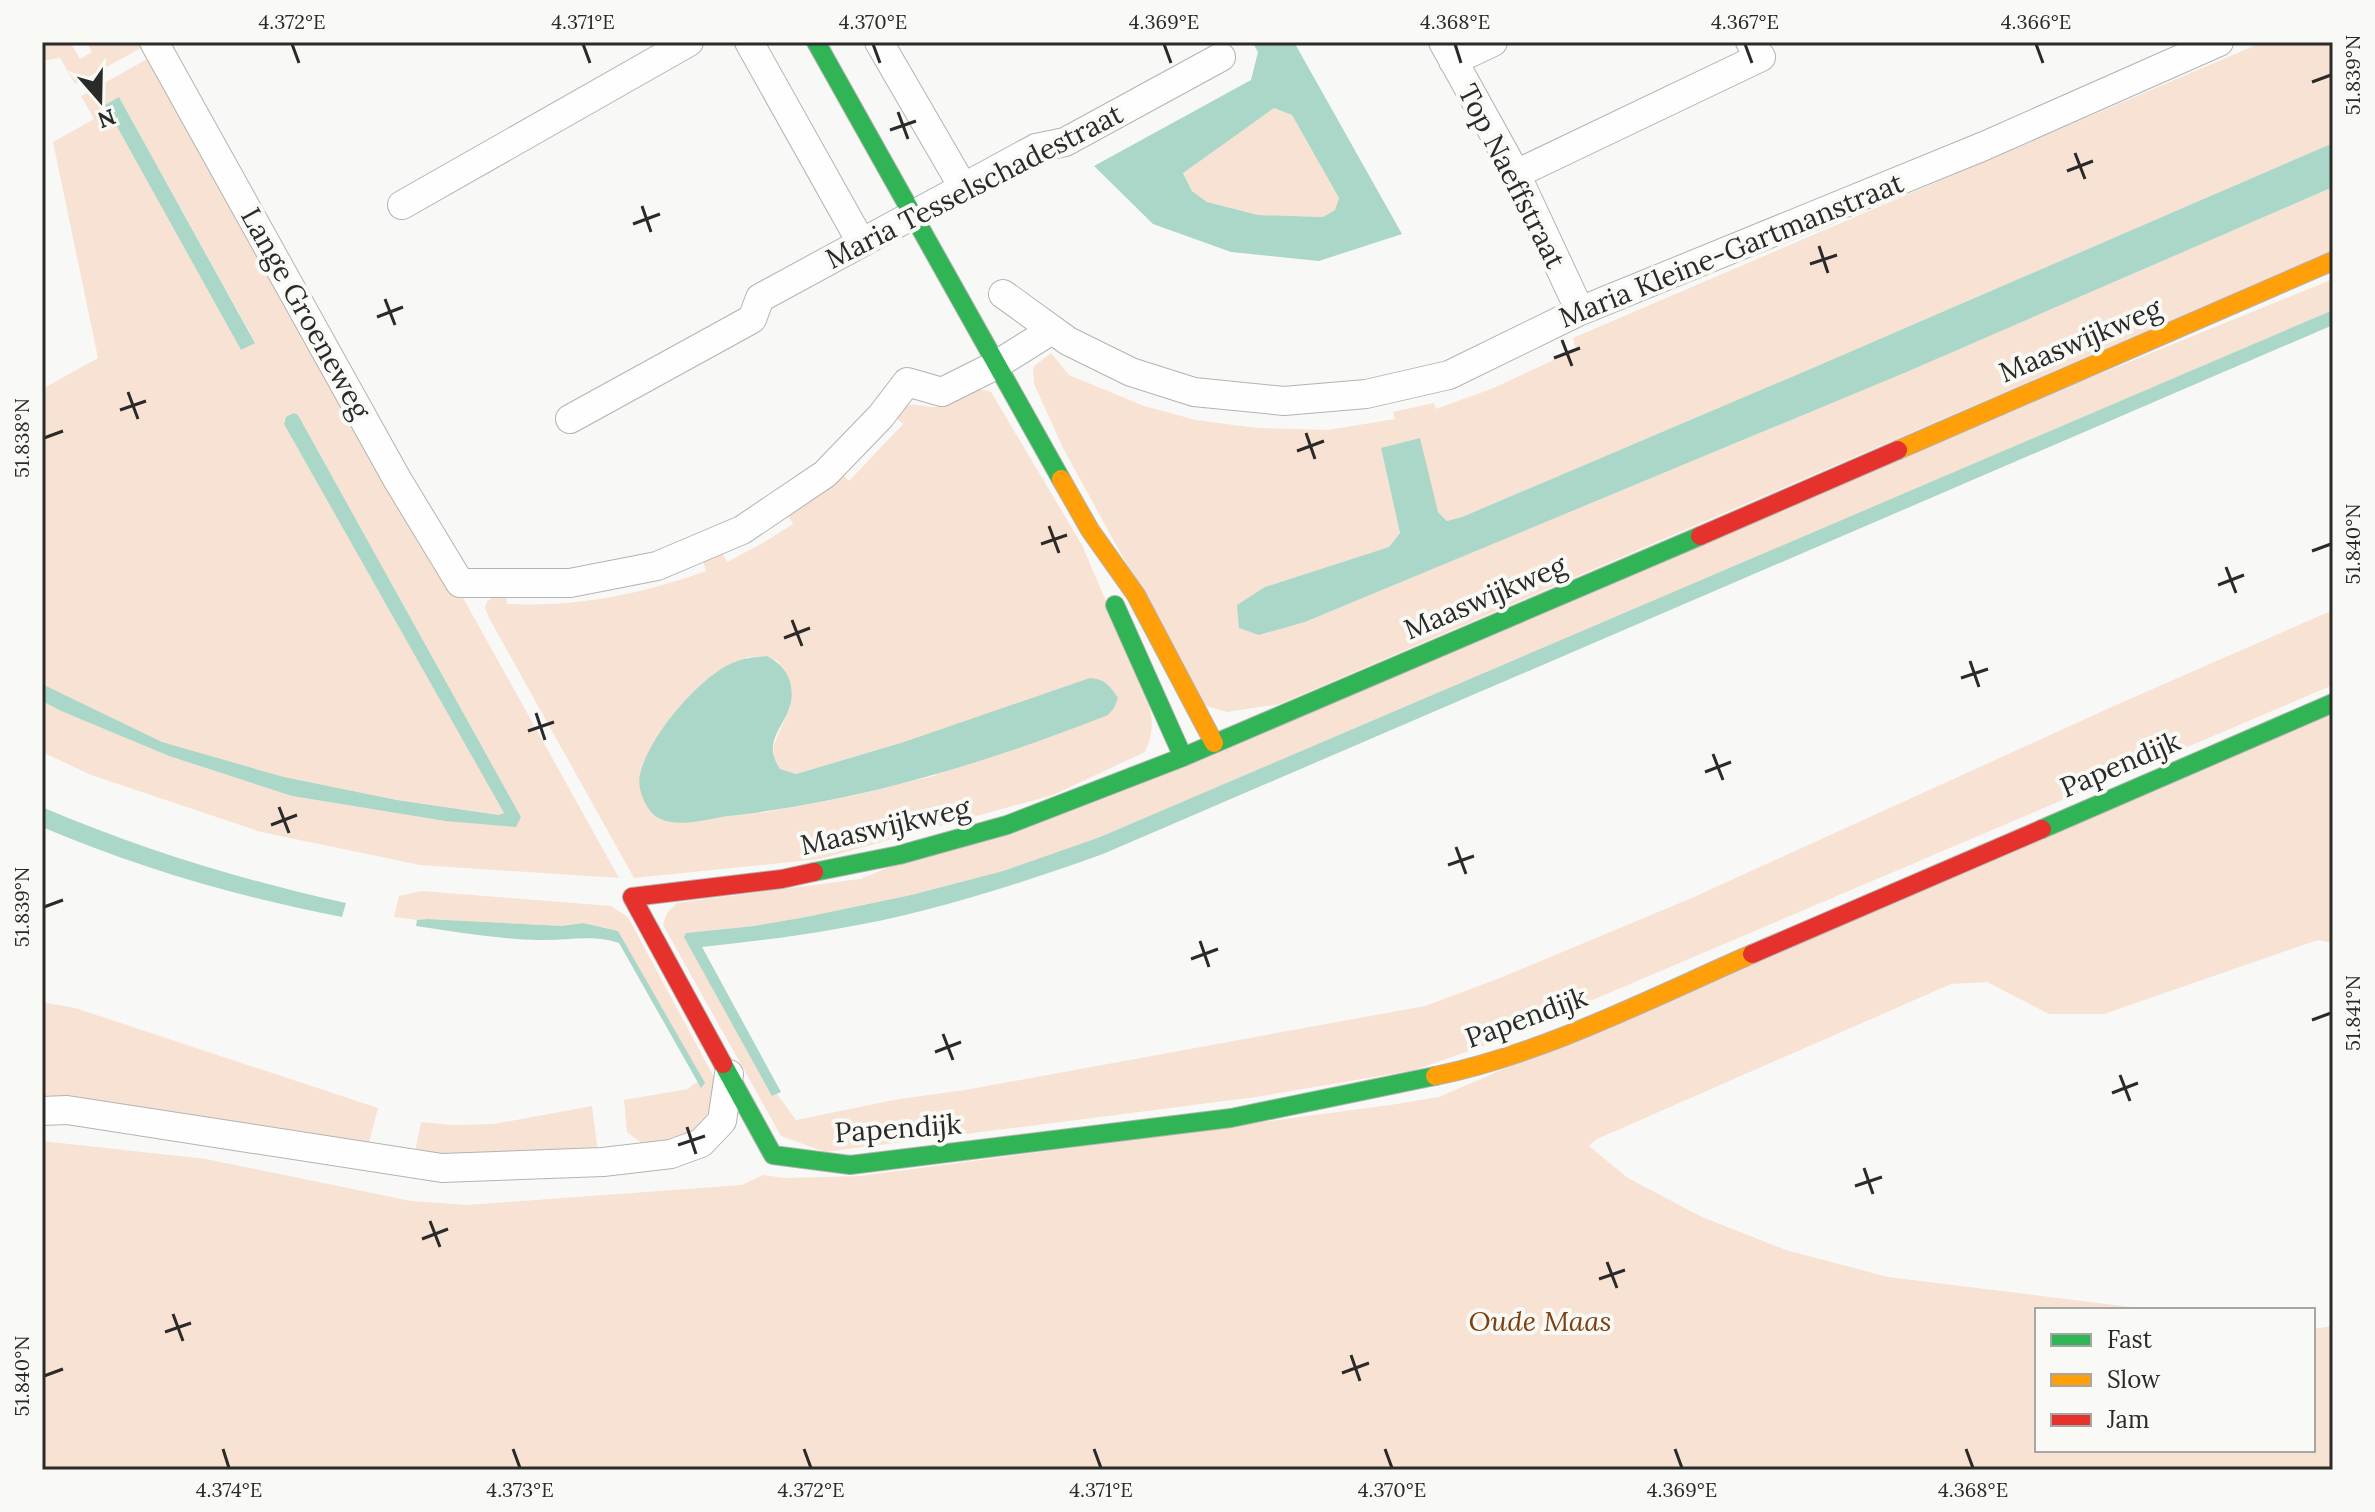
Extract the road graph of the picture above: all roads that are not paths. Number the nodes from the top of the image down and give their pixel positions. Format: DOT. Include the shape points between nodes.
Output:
graph roads {
  1 [pos="154,42"];
  2 [pos="689,42"];
  3 [pos="749,42"];
  4 [pos="816,42"];
  5 [pos="879,42"];
  6 [pos="1493,42"];
  7 [pos="2219,42"];
  8 [pos="1756,50"];
  9 [pos="1448,52"];
  10 [pos="1221,57"];
  11 [pos="1516,174"];
  12 [pos="963,187"];
  13 [pos="402,205"];
  14 [pos="912,214"];
  15 [pos="861,242"];
  16 [pos="2333,261"];
  17 [pos="1003,294"];
  18 [pos="1580,311"];
  19 [pos="1052,330"];
  20 [pos="996,365"];
  21 [pos="570,419"];
  22 [pos="1090,530"];
  23 [pos="2333,703"];
  24 [pos="1214,743"];
  25 [pos="1183,757"];
  26 [pos="729,1074"];
  27 [pos="42,1111"];
  1 -- 20 [label="street, Lange Groeneweg" via="460,583 570,583 657,566 742,530 825,474 907,382 942,392"];
  2 -- 13 [label="street"];
  3 -- 15 [label="street"];
  4 -- 14 [label="street"];
  5 -- 12 [label="street"];
  6 -- 9 [label="street"];
  7 -- 18 [label="street, Maria Kleine-Gartmanstraat" via="1984,146"];
  8 -- 11 [label="street"];
  9 -- 11 [label="street, Top Naeffstraat"];
  10 -- 12 [label="street, Maria Tesselschadestraat" via="1065,142 1036,148"];
  11 -- 18 [label="street, Top Naeffstraat"];
  12 -- 14 [label="street, Maria Tesselschadestraat"];
  14 -- 15 [label="street, Maria Tesselschadestraat"];
  14 -- 20 [label="street"];
  15 -- 21 [label="street, Maria Tesselschadestraat" via="760,298 752,319"];
  16 -- 24 [label="street, Maaswijkweg"];
  17 -- 19 [label="street, Maria Kleine-Gartmanstraat"];
  18 -- 19 [label="street, Maria Kleine-Gartmanstraat" via="1449,375 1366,394 1284,401 1194,392 1131,372"];
  19 -- 20 [label="street"];
  20 -- 22 [label="street"];
  22 -- 24 [label="street" via="1136,595"];
  22 -- 25 [label="street" via="1115,606"];
  23 -- 26 [label="street, Papendijk" via="1545,1044 1471,1069 1231,1118 850,1165 773,1155"];
  24 -- 25 [label="street, Maaswijkweg"];
  25 -- 26 [label="street, Maaswijkweg" via="1007,825 899,855 782,879 632,897"];
  26 -- 27 [label="street" via="722,1121 701,1143 671,1154 603,1162 442,1168 67,1110"];
}
